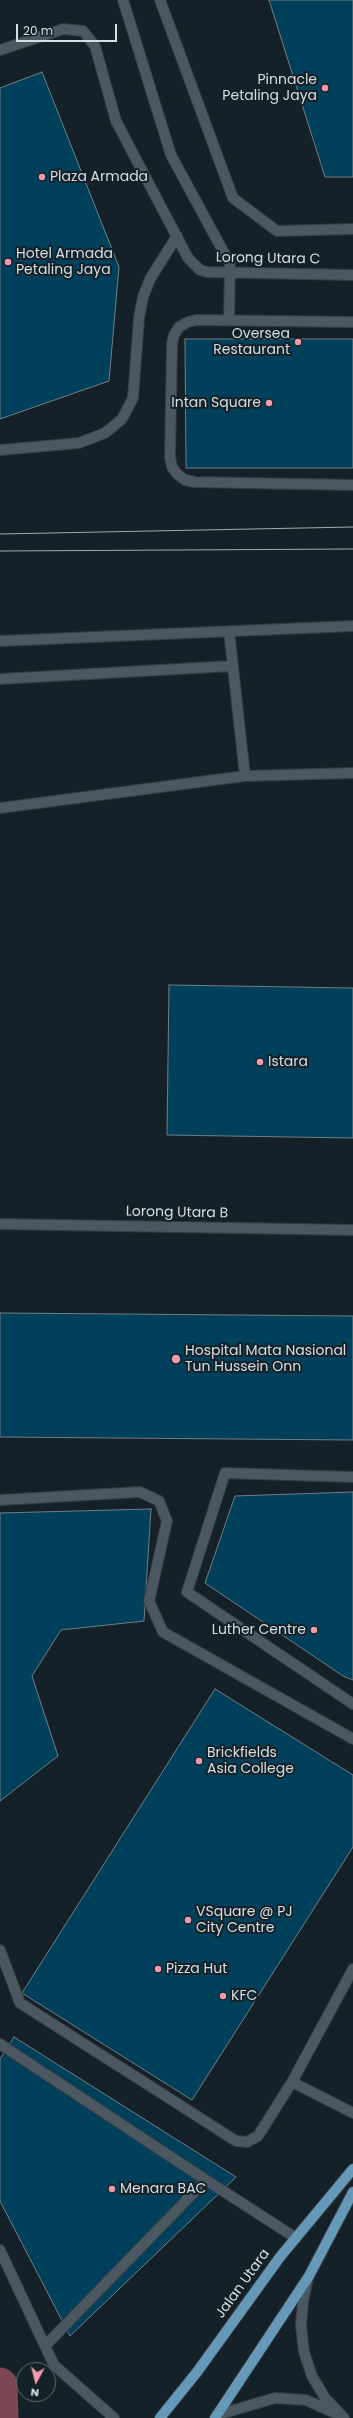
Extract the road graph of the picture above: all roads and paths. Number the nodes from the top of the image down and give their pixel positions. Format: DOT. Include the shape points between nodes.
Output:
graph roads {
  1 [pos="123,0"];
  2 [pos="160,0"];
  3 [pos="0,50"];
  4 [pos="353,229"];
  5 [pos="177,236"];
  6 [pos="230,268"];
  7 [pos="353,275"];
  8 [pos="229,320"];
  9 [pos="353,322"];
  10 [pos="0,450"];
  11 [pos="353,484"];
  12 [pos="353,626"];
  13 [pos="228,631"];
  14 [pos="0,641"];
  15 [pos="232,666"];
  16 [pos="0,679"];
  17 [pos="353,773"];
  18 [pos="244,776"];
  19 [pos="0,808"];
  20 [pos="0,1224"];
  21 [pos="353,1230"];
  22 [pos="353,1477"];
  23 [pos="0,1500"];
  24 [pos="353,1704"];
  25 [pos="353,1739"];
  26 [pos="0,1950"];
  27 [pos="353,1969"];
  28 [pos="0,2044"];
  29 [pos="292,2082"];
  30 [pos="353,2113"];
  31 [pos="353,2169"];
  32 [pos="206,2180"];
  33 [pos="353,2192"];
  34 [pos="296,2238"];
  35 [pos="0,2250"];
  36 [pos="309,2276"];
  37 [pos="45,2346"];
  38 [pos="216,2416"];
  39 [pos="114,2418"];
  40 [pos="160,2418"];
  41 [pos="343,2418"];
  1 -- 6 [label="street" via="171,155"];
  2 -- 4 [label="street" via="233,198 276,231"];
  3 -- 5 [label="street, Lorong Utara C" via="63,29 83,31 95,46 116,121"];
  5 -- 6 [label="street, Lorong Utara C" via="194,266 207,272"];
  5 -- 10 [label="street" via="150,279 143,297 133,398 122,420 105,433 79,443"];
  6 -- 7 [label="street, Lorong Utara C"];
  6 -- 8 [label="street"];
  8 -- 9 [label="street"];
  8 -- 11 [label="street" via="188,322 179,327 174,335 170,457 177,474 185,480 195,482"];
  12 -- 13 [label="street"];
  13 -- 14 [label="street"];
  13 -- 15 [label="street"];
  15 -- 16 [label="street"];
  15 -- 18 [label="street"];
  17 -- 18 [label="street"];
  18 -- 19 [label="street"];
  20 -- 21 [label="street, Lorong Utara B"];
  22 -- 24 [label="street" via="226,1473 187,1592"];
  23 -- 25 [label="street" via="140,1492 159,1501 167,1521 149,1601 163,1632"];
  26 -- 29 [label="street" via="20,2003 236,2141 247,2142 258,2136"];
  27 -- 29 [label="street"];
  28 -- 32 [label="street"];
  29 -- 30 [label="street"];
  31 -- 34 [label="main road, Jalan Utara"];
  32 -- 34 [label="street"];
  32 -- 37 [label="street"];
  33 -- 36 [label="main road"];
  34 -- 40 [label="main road, Jalan Utara"];
  35 -- 37 [label="street"];
  36 -- 38 [label="main road"];
  36 -- 41 [label="street" via="301,2326 304,2352 312,2376 325,2398"];
  37 -- 39 [label="street" via="54,2365"];
  38 -- 41 [label="street" via="275,2398 306,2400"];
}
